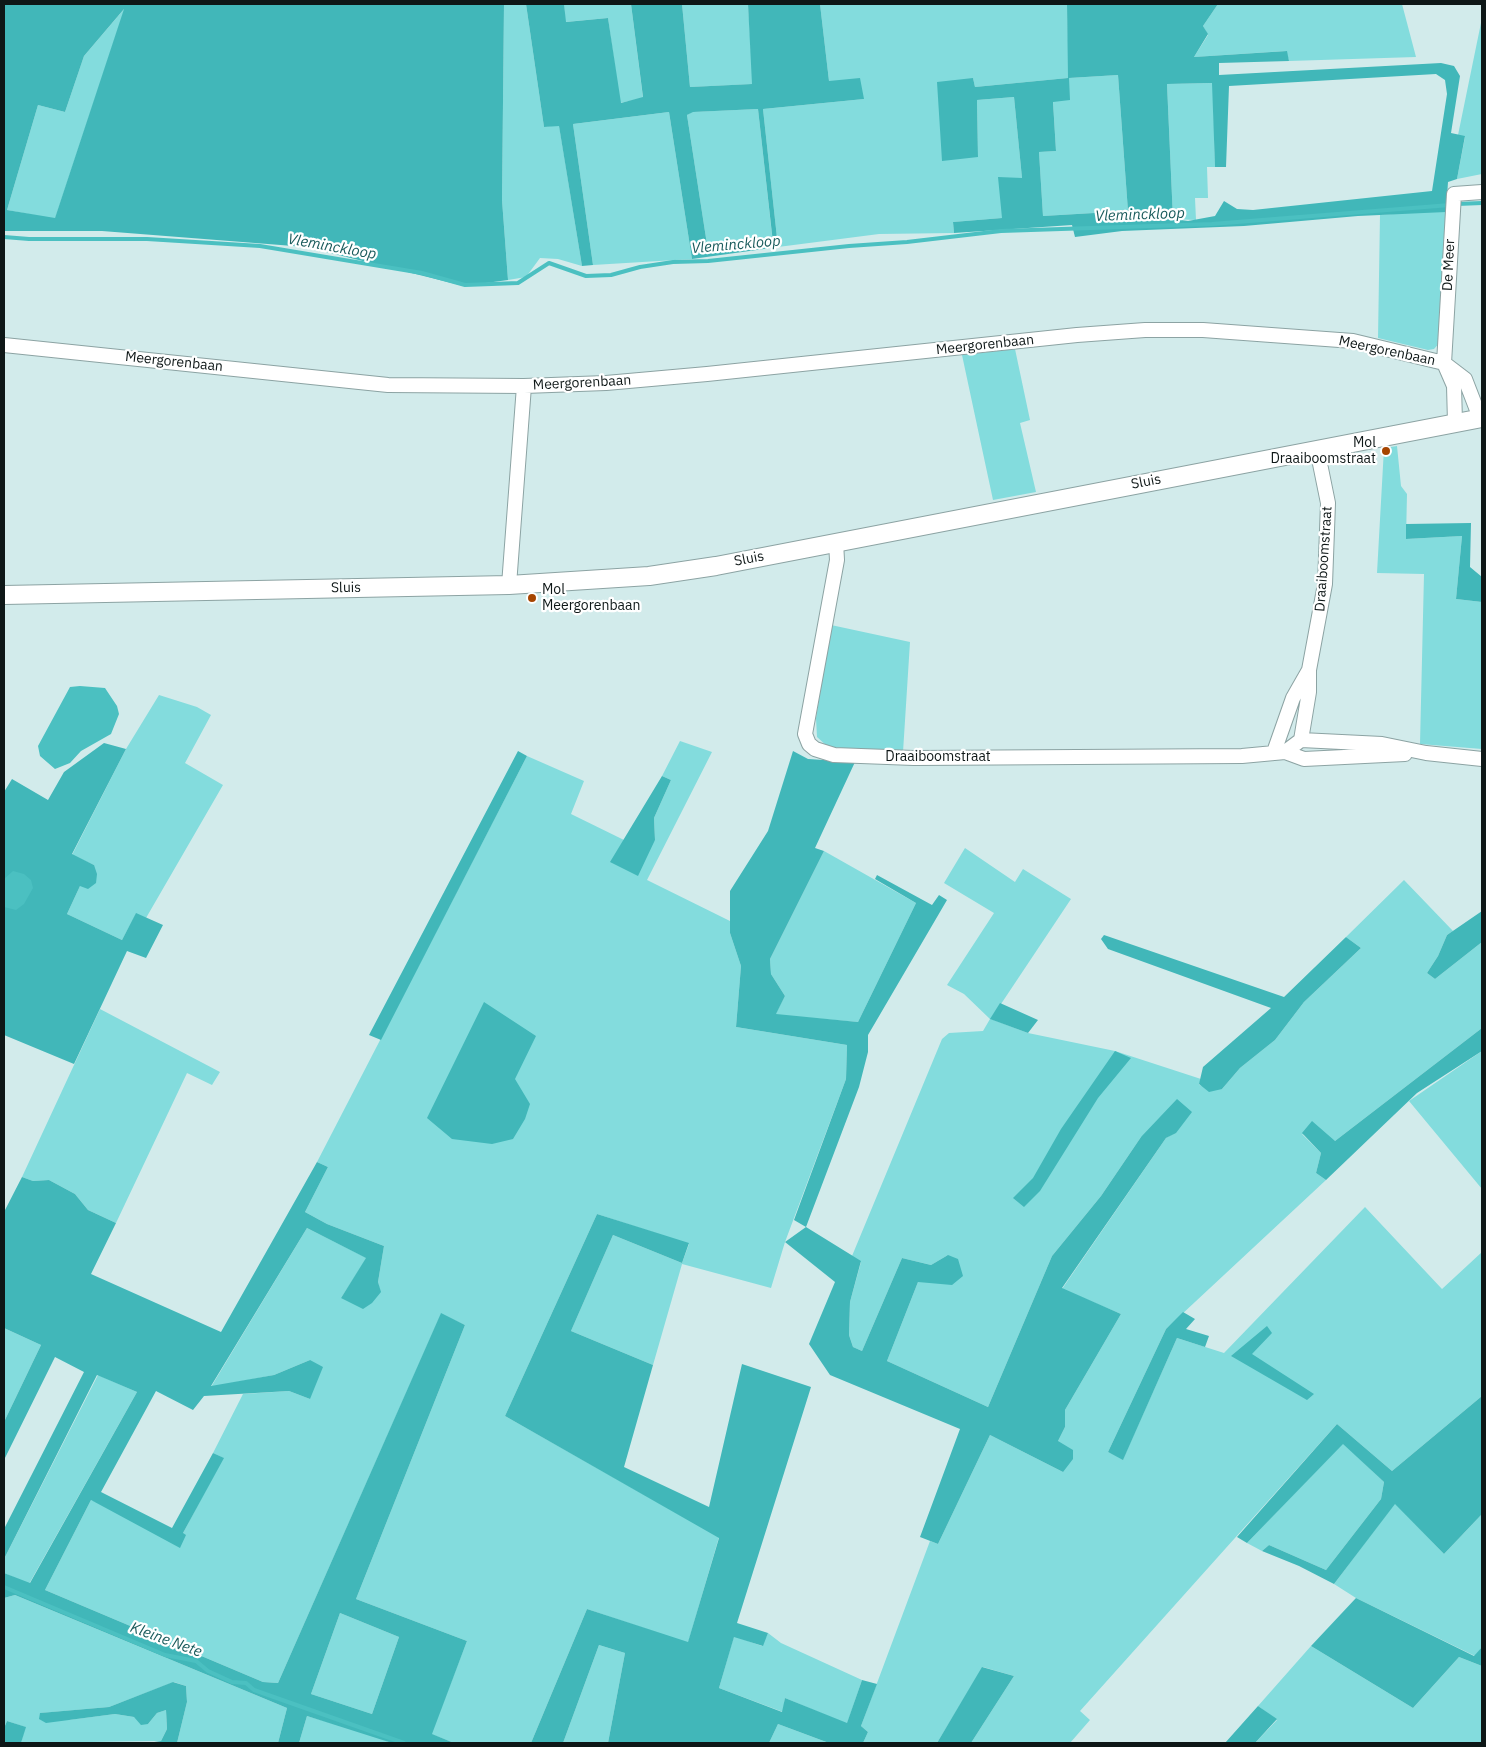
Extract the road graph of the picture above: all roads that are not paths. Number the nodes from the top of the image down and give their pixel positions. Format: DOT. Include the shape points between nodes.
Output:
graph roads {
  1 [pos="1482,192"];
  2 [pos="4,345"];
  3 [pos="1444,363"];
  4 [pos="524,386"];
  5 [pos="1481,418"];
  6 [pos="1455,422"];
  7 [pos="1317,448"];
  8 [pos="836,542"];
  9 [pos="509,585"];
  10 [pos="4,595"];
  11 [pos="1309,670"];
  12 [pos="1301,740"];
  13 [pos="1280,752"];
  14 [pos="1426,753"];
  15 [pos="1482,759"];
  1 -- 3 [label="street, De Meer" via="1454,194"];
  2 -- 4 [label="street, Meergorenbaan" via="388,385"];
  3 -- 4 [label="street, Meergorenbaan" via="1352,341 1204,330 1145,330 606,384"];
  3 -- 5 [label="street, Meergorenbaan" via="1465,379"];
  3 -- 6 [label="street, Meergorenbaan" via="1454,386"];
  4 -- 9 [label="street, Meergorenbaan"];
  5 -- 6 [label="street, Sluis"];
  6 -- 7 [label="street, Sluis"];
  7 -- 8 [label="street, Sluis"];
  7 -- 11 [label="street, Draaiboomstraat" via="1328,503 1327,541 1322,602"];
  8 -- 9 [label="street, Sluis" via="649,576"];
  8 -- 13 [label="street, Draaiboomstraat" via="837,560 805,734 815,749 834,755 914,758 1242,756"];
  9 -- 10 [label="street, Sluis"];
  11 -- 12 [label="street, Draaiboomstraat"];
  11 -- 13 [label="street, Draaiboomstraat" via="1293,698"];
  12 -- 13 [label="street"];
  12 -- 14 [label="street" via="1382,744"];
  13 -- 14 [label="street" via="1304,759"];
  14 -- 15 [label="street"];
}
